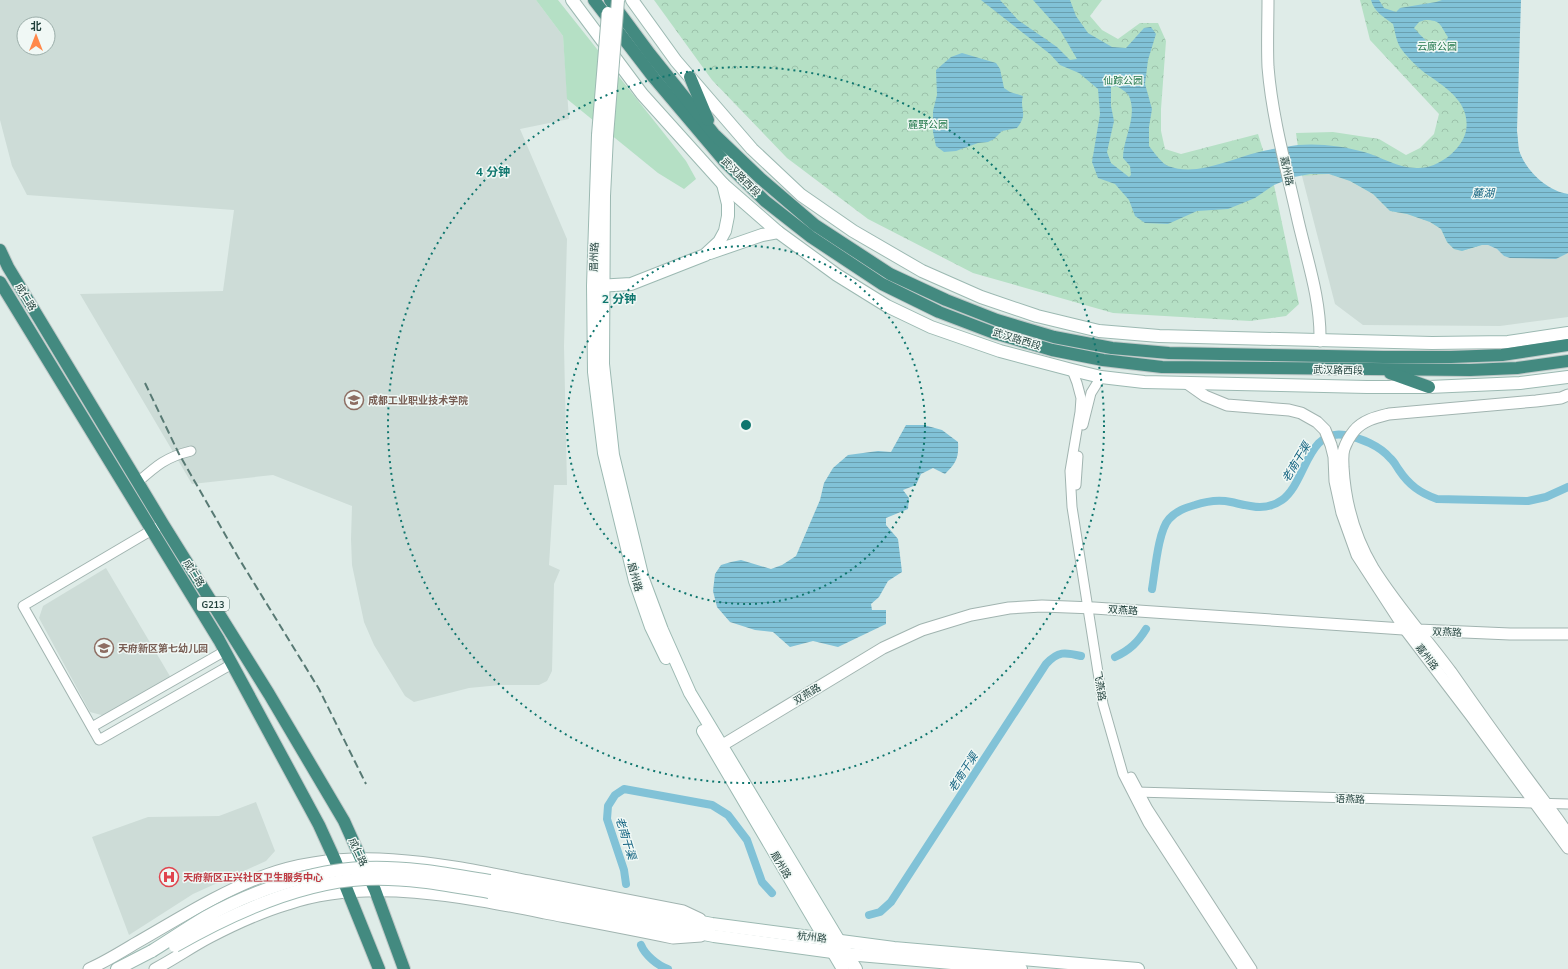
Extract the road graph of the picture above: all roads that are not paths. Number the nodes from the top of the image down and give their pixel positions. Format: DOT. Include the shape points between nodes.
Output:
graph roads {
  1 [pos="572,0"];
  2 [pos="594,0"];
  3 [pos="610,0"];
  4 [pos="618,0"];
  5 [pos="632,0"];
  6 [pos="1268,0"];
  7 [pos="690,77"];
  8 [pos="714,134"];
  9 [pos="602,136"];
  10 [pos="723,184"];
  11 [pos="778,232"];
  12 [pos="0,250"];
  13 [pos="705,255"];
  14 [pos="0,282"];
  15 [pos="599,286"];
  16 [pos="1568,332"];
  17 [pos="1568,337"];
  18 [pos="1320,340"];
  19 [pos="1568,345"];
  20 [pos="1502,354"];
  21 [pos="1568,361"];
  22 [pos="1072,370"];
  23 [pos="1381,370"];
  24 [pos="1101,377"];
  25 [pos="1568,377"];
  26 [pos="1188,384"];
  27 [pos="1430,387"];
  28 [pos="1568,395"];
  29 [pos="191,451"];
  30 [pos="138,482"];
  31 [pos="163,524"];
  32 [pos="151,531"];
  33 [pos="1091,608"];
  34 [pos="1405,629"];
  35 [pos="1418,630"];
  36 [pos="1568,634"];
  37 [pos="225,651"];
  38 [pos="232,664"];
  39 [pos="92,727"];
  40 [pos="717,747"];
  41 [pos="1136,792"];
  42 [pos="1536,804"];
  43 [pos="1548,804"];
  44 [pos="1568,804"];
  45 [pos="1568,834"];
  46 [pos="1568,848"];
  47 [pos="361,858"];
  48 [pos="335,860"];
  49 [pos="376,890"];
  50 [pos="347,892"];
  51 [pos="713,930"];
  52 [pos="824,939"];
  53 [pos="840,941"];
  54 [pos="833,953"];
  55 [pos="847,954"];
  56 [pos="154,959"];
  57 [pos="89,969"];
  58 [pos="117,969"];
  59 [pos="134,969"];
  60 [pos="379,969"];
  61 [pos="404,969"];
  62 [pos="843,969"];
  63 [pos="856,969"];
  64 [pos="1021,969"];
  65 [pos="1138,969"];
  66 [pos="1243,969"];
  67 [pos="1252,969"];
  1 -- 10 [label="main road" via="642,94"];
  2 -- 23 [label="highway, 武汉路西段" via="654,78 725,162 765,201 811,237 882,284 940,312 1030,344 1103,360 1162,367"];
  3 -- 8 [label="highway, 武汉路西段"];
  3 -- 9 [label="main road, bridge"];
  4 -- 9 [label="main road, bridge"];
  5 -- 7 [label="main road"];
  6 -- 18 [label="street, 嘉州路" via="1268,67 1273,108 1317,303 1321,325"];
  7 -- 8 [label="highway"];
  7 -- 18 [label="main road" via="752,149 801,195 853,231 922,271 982,297 1037,316 1099,331 1159,336"];
  8 -- 20 [label="highway, 武汉路西段" via="815,225 890,274 997,320 1054,337 1112,348 1169,353 1383,357"];
  9 -- 15 [label="main road, 眉州路"];
  10 -- 11 [label="main road"];
  10 -- 13 [label="main road" via="728,204 725,231 719,242"];
  11 -- 13 [label="main road"];
  11 -- 22 [label="main road" via="837,275 887,306 930,327 1000,351"];
  12 -- 30 [label="highway, 成仁路 / G213"];
  13 -- 15 [label="main road" via="631,284"];
  14 -- 32 [label="highway, 成仁路 / G213"];
  15 -- 40 [label="main road, 眉州路" via="603,364 613,455 643,579 662,630"];
  16 -- 18 [label="main road" via="1508,342"];
  17 -- 20 [label="highway"];
  19 -- 20 [label="highway, 武汉路西段"];
  21 -- 23 [label="highway, 武汉路西段" via="1517,368"];
  22 -- 24 [label="main road"];
  22 -- 33 [label="street, 飞燕路" via="1081,398 1070,471 1072,507"];
  23 -- 27 [label="highway"];
  24 -- 26 [label="main road"];
  24 -- 33 [label="street, 飞燕路" via="1091,393 1087,408 1079,445 1076,479"];
  25 -- 27 [label="main road" via="1520,383"];
  26 -- 27 [label="main road"];
  26 -- 34 [label="street, 嘉州路" via="1205,396 1227,405 1301,413 1325,430 1334,457 1335,481 1342,513 1357,555"];
  28 -- 35 [label="street" via="1536,401 1389,414 1368,420 1355,430 1347,442 1343,458 1344,481 1349,509 1360,543 1372,567"];
  29 -- 30 [label="street" via="174,455 157,465"];
  30 -- 31 [label="highway, 成仁路 / G213"];
  31 -- 32 [label="street"];
  31 -- 47 [label="highway, 成仁路 / G213" via="269,694 344,822"];
  32 -- 37 [label="highway, 成仁路 / G213"];
  32 -- 39 [label="street" via="23,606"];
  33 -- 34 [label="street, 双燕路"];
  33 -- 40 [label="street, 双燕路" via="1009,608 922,630 883,648"];
  33 -- 41 [label="street, 飞燕路" via="1108,702"];
  34 -- 35 [label="street, 双燕路"];
  34 -- 42 [label="street, 嘉州路"];
  35 -- 36 [label="street, 双燕路"];
  35 -- 43 [label="street"];
  37 -- 38 [label="highway, 成仁路 / G213"];
  37 -- 39 [label="street"];
  38 -- 39 [label="street" via="99,740"];
  38 -- 48 [label="highway, 成仁路 / G213" via="319,825"];
  40 -- 52 [label="main road, 眉州路"];
  40 -- 53 [label="main road"];
  41 -- 42 [label="street, 语燕路"];
  41 -- 66 [label="street, 飞燕路" via="1148,823"];
  41 -- 67 [label="street, 飞燕路"];
  42 -- 43 [label="street, 语燕路"];
  42 -- 46 [label="street, 嘉州路"];
  43 -- 44 [label="street, 语燕路"];
  43 -- 45 [label="street"];
  47 -- 48 [label="street"];
  47 -- 49 [label="highway, 成仁路 / G213"];
  47 -- 51 [label="street" via="399,859 444,865 683,911"];
  48 -- 50 [label="highway, 成仁路 / G213"];
  48 -- 57 [label="street" via="299,865 233,888"];
  49 -- 50 [label="street"];
  49 -- 51 [label="street" via="488,902 672,938"];
  49 -- 61 [label="highway, 成仁路 / G213"];
  50 -- 56 [label="street" via="288,903"];
  50 -- 60 [label="highway, 成仁路 / G213"];
  51 -- 52 [label="main road, 杭州路"];
  51 -- 54 [label="main road, 杭州路"];
  51 -- 56 [label="main road, 杭州路, bridge" via="489,886 432,872 392,868 351,869 320,874 242,899 207,917"];
  52 -- 53 [label="main road, 杭州路"];
  52 -- 54 [label="main road, 眉州路"];
  53 -- 55 [label="main road"];
  53 -- 65 [label="main road, 杭州路"];
  54 -- 55 [label="main road, 杭州路"];
  54 -- 62 [label="main road, 眉州路"];
  55 -- 63 [label="main road"];
  55 -- 64 [label="main road, 杭州路"];
  56 -- 58 [label="main road"];
  56 -- 59 [label="main road"];
}
